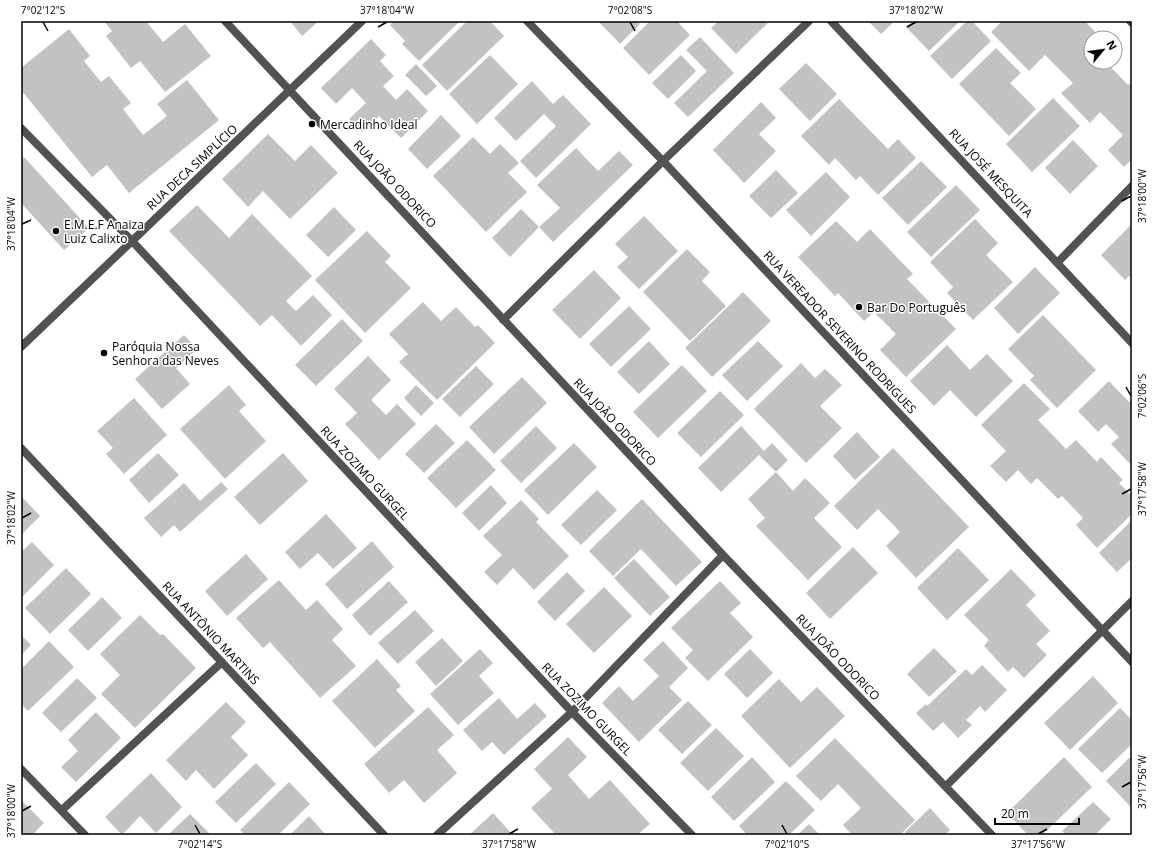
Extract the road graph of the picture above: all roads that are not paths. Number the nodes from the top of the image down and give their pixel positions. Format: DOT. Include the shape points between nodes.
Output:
graph roads {
  1 [pos="225,21"];
  2 [pos="362,21"];
  3 [pos="527,21"];
  4 [pos="809,21"];
  5 [pos="831,21"];
  6 [pos="1130,21"];
  7 [pos="1132,23"];
  8 [pos="291,90"];
  9 [pos="21,129"];
  10 [pos="663,160"];
  11 [pos="1132,186"];
  12 [pos="132,241"];
  13 [pos="1058,262"];
  14 [pos="503,320"];
  15 [pos="1132,343"];
  16 [pos="21,347"];
  17 [pos="21,448"];
  18 [pos="723,555"];
  19 [pos="1132,601"];
  20 [pos="1102,630"];
  21 [pos="222,662"];
  22 [pos="1132,662"];
  23 [pos="572,712"];
  24 [pos="21,769"];
  25 [pos="946,786"];
  26 [pos="62,810"];
  27 [pos="85,835"];
  28 [pos="384,835"];
  29 [pos="437,835"];
  30 [pos="692,835"];
  31 [pos="992,835"];
  1 -- 8 [label="street, RUA JOÃO ODORICO"];
  2 -- 8 [label="street, RUA DECA SIMPLÍCIO"];
  3 -- 10 [label="street, RUA VEREADOR SEVERINO RODRIGUES"];
  4 -- 10 [label="street"];
  5 -- 13 [label="street, RUA JOSÉ MESQUITA"];
  6 -- 7 [label="street"];
  8 -- 12 [label="street, RUA DECA SIMPLÍCIO"];
  8 -- 14 [label="street, RUA JOÃO ODORICO"];
  9 -- 12 [label="street, RUA ZOZIMO GURGEL"];
  10 -- 14 [label="street"];
  10 -- 20 [label="street, RUA VEREADOR SEVERINO RODRIGUES"];
  11 -- 13 [label="street"];
  12 -- 16 [label="street, RUA DECA SIMPLÍCIO"];
  12 -- 23 [label="street, RUA ZOZIMO GURGEL"];
  13 -- 15 [label="street, RUA JOSÉ MESQUITA"];
  14 -- 18 [label="street, RUA JOÃO ODORICO"];
  17 -- 21 [label="street, RUA ANTÔNIO MARTINS"];
  18 -- 23 [label="street"];
  18 -- 25 [label="street, RUA JOÃO ODORICO"];
  19 -- 20 [label="street"];
  20 -- 22 [label="street, RUA VEREADOR SEVERINO RODRIGUES"];
  20 -- 25 [label="street"];
  21 -- 26 [label="street"];
  21 -- 28 [label="street, RUA ANTÔNIO MARTINS"];
  23 -- 29 [label="street"];
  23 -- 30 [label="street, RUA ZOZIMO GURGEL"];
  24 -- 26 [label="street"];
  25 -- 31 [label="street, RUA JOÃO ODORICO"];
  26 -- 27 [label="street"];
}
